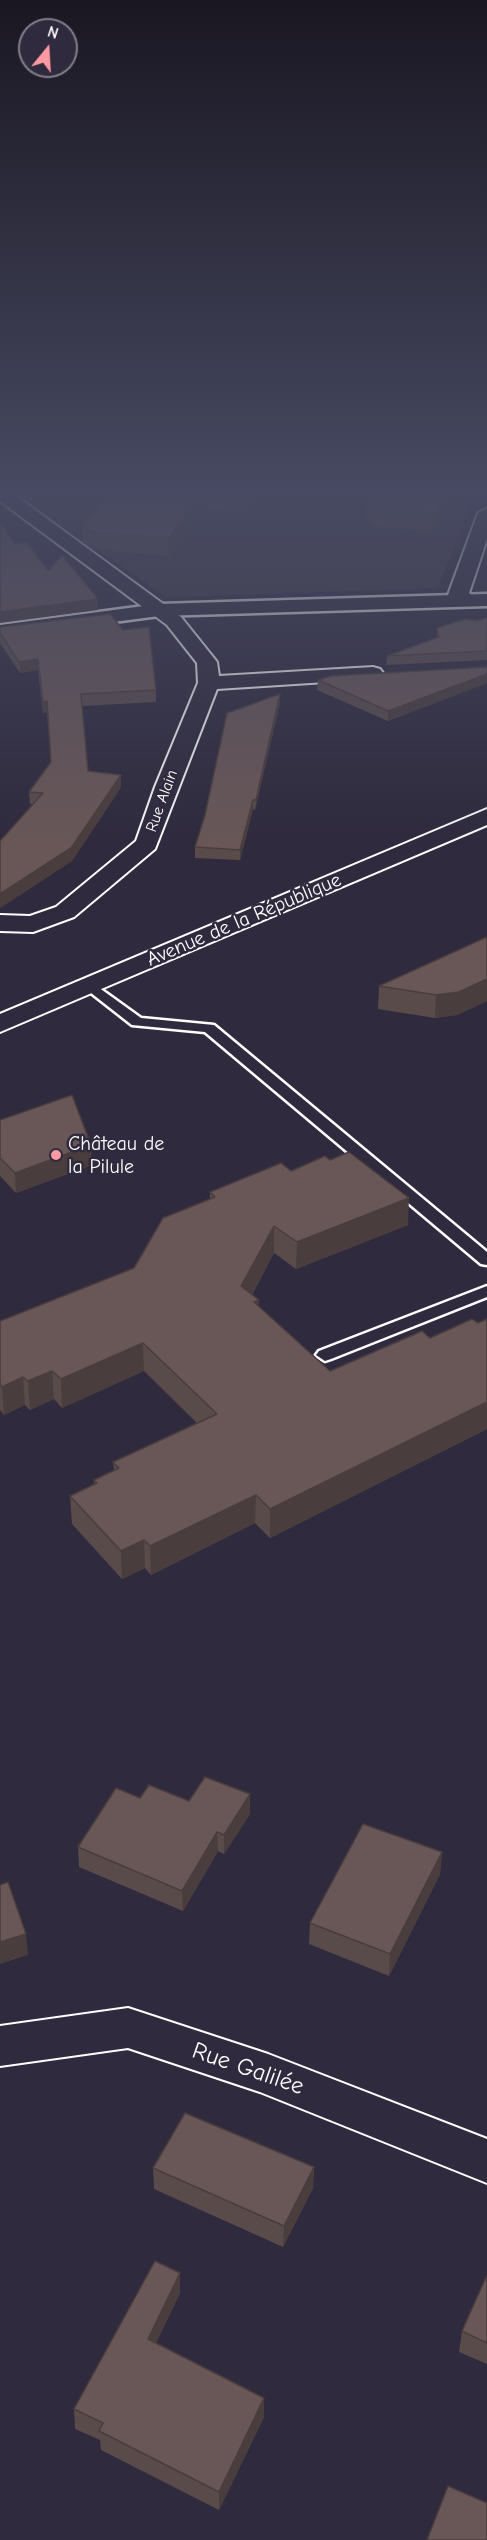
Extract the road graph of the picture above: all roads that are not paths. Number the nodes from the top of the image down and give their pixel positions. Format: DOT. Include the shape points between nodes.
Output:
graph roads {
  1 [pos="184,609"];
  2 [pos="159,610"];
  3 [pos="0,631"];
  4 [pos="399,672"];
  5 [pos="209,683"];
  6 [pos="487,816"];
  7 [pos="0,924"];
  8 [pos="91,986"];
  9 [pos="0,1024"];
  10 [pos="487,1260"];
  11 [pos="487,1291"];
  12 [pos="325,1355"];
  13 [pos="0,2046"];
  14 [pos="487,2161"];
  1 -- 2 [label="street"];
  2 -- 3 [label="street"];
  2 -- 5 [label="street" via="174,621 207,662"];
  4 -- 5 [label="street"];
  5 -- 7 [label="street, Rue Alain" via="147,844 65,912 33,924"];
  6 -- 8 [label="street, Avenue de la République"];
  8 -- 9 [label="street, Avenue de la République"];
  8 -- 10 [label="lane" via="137,1022 209,1028"];
  11 -- 12 [label="lane"];
  13 -- 14 [label="street, Rue Galilée" via="128,2028 268,2074"];
}
